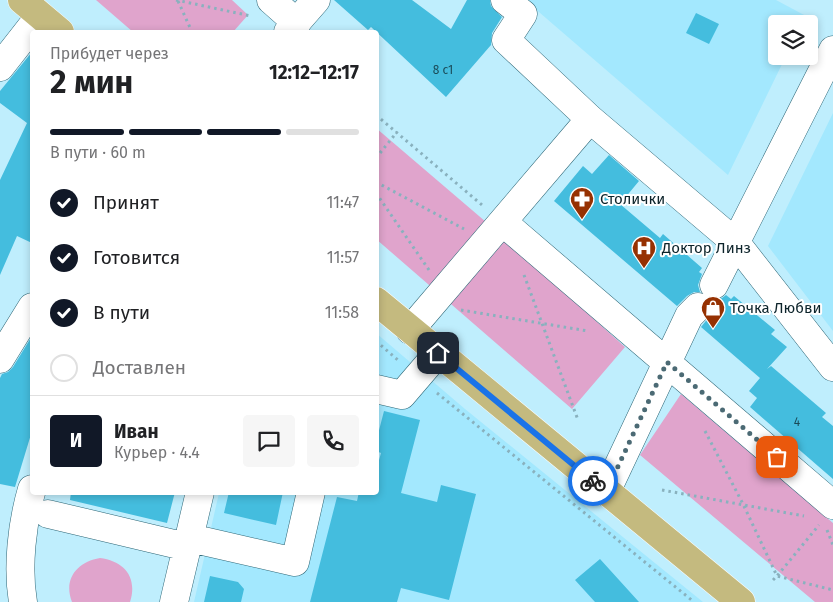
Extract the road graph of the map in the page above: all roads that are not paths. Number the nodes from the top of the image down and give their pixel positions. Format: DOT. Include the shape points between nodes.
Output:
graph roads {
  1 [pos="316,0"];
  2 [pos="505,0"];
  3 [pos="263,10"];
  4 [pos="41,16"];
  5 [pos="292,28"];
  6 [pos="833,50"];
  7 [pos="0,67"];
  8 [pos="590,119"];
  9 [pos="498,229"];
  10 [pos="736,243"];
  11 [pos="714,285"];
  12 [pos="379,304"];
  13 [pos="698,307"];
  14 [pos="30,311"];
  15 [pos="410,330"];
  16 [pos="438,353"];
  17 [pos="0,359"];
  18 [pos="667,362"];
  19 [pos="833,367"];
  20 [pos="379,390"];
  21 [pos="606,492"];
  22 [pos="30,495"];
  23 [pos="199,495"];
  24 [pos="310,495"];
  25 [pos="48,514"];
  26 [pos="828,517"];
  27 [pos="188,542"];
  28 [pos="23,602"];
  29 [pos="174,602"];
  30 [pos="741,602"];
  1 -- 5 [label="street"];
  2 -- 8 [label="street" via="523,14 506,40"];
  3 -- 5 [label="street"];
  4 -- 7 [label="street"];
  6 -- 10 [label="street"];
  8 -- 9 [label="street"];
  8 -- 10 [label="street"];
  9 -- 15 [label="street" via="452,300"];
  9 -- 18 [label="street"];
  10 -- 11 [label="street"];
  10 -- 19 [label="street"];
  12 -- 15 [label="main road"];
  13 -- 18 [label="street" via="689,316"];
  14 -- 17 [label="street"];
  15 -- 16 [label="main road"];
  16 -- 20 [label="street" via="402,395"];
  16 -- 21 [label="main road"];
  18 -- 21 [label="street"];
  18 -- 26 [label="street"];
  21 -- 30 [label="main road"];
  22 -- 28 [label="street" via="21,547"];
  23 -- 27 [label="street"];
  24 -- 27 [label="street" via="295,562"];
  25 -- 27 [label="street"];
  27 -- 29 [label="street"];
}
